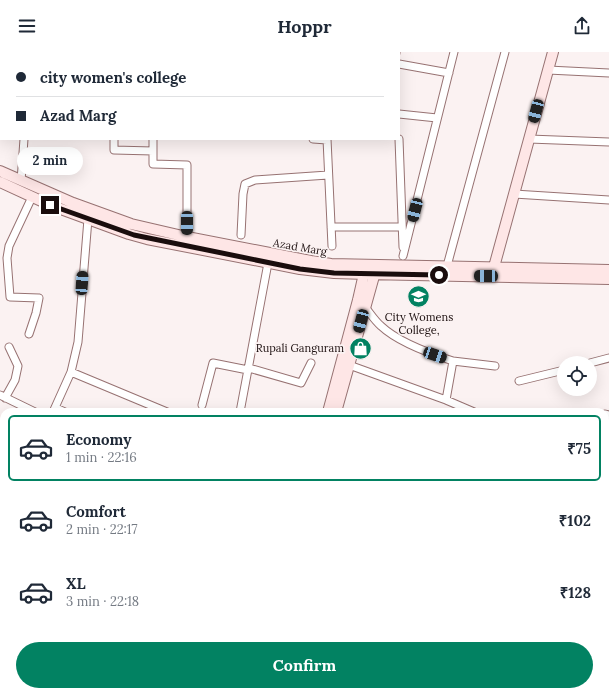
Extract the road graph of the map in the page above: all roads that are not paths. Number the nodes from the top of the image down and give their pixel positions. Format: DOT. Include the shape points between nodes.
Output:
graph roads {
  1 [pos="454,52"];
  2 [pos="505,52"];
  3 [pos="553,52"];
  4 [pos="400,64"];
  5 [pos="548,70"];
  6 [pos="449,73"];
  7 [pos="609,73"];
  8 [pos="400,114"];
  9 [pos="438,118"];
  10 [pos="529,139"];
  11 [pos="24,140"];
  12 [pos="114,140"];
  13 [pos="153,140"];
  14 [pos="327,140"];
  15 [pos="399,140"];
  16 [pos="609,142"];
  17 [pos="153,151"];
  18 [pos="0,171"];
  19 [pos="328,175"];
  20 [pos="21,181"];
  21 [pos="0,182"];
  22 [pos="514,194"];
  23 [pos="32,197"];
  24 [pos="609,200"];
  25 [pos="88,219"];
  26 [pos="331,227"];
  27 [pos="402,227"];
  28 [pos="241,235"];
  29 [pos="186,237"];
  30 [pos="332,246"];
  31 [pos="403,261"];
  32 [pos="268,263"];
  33 [pos="447,266"];
  34 [pos="494,268"];
  35 [pos="365,270"];
  36 [pos="376,270"];
  37 [pos="609,270"];
  38 [pos="609,279"];
  39 [pos="365,307"];
  40 [pos="29,334"];
  41 [pos="9,347"];
  42 [pos="609,358"];
  43 [pos="453,361"];
  44 [pos="597,361"];
  45 [pos="311,363"];
  46 [pos="349,365"];
  47 [pos="495,366"];
  48 [pos="249,369"];
  49 [pos="71,372"];
  50 [pos="557,372"];
  51 [pos="519,380"];
  52 [pos="2,396"];
  53 [pos="446,400"];
  54 [pos="202,405"];
  55 [pos="27,408"];
  56 [pos="55,408"];
  57 [pos="157,408"];
  58 [pos="241,408"];
  59 [pos="329,408"];
  60 [pos="337,408"];
  61 [pos="465,408"];
  1 -- 6 [label="street"];
  2 -- 33 [label="street"];
  3 -- 5 [label="street"];
  4 -- 6 [label="street"];
  5 -- 7 [label="street"];
  5 -- 10 [label="street"];
  6 -- 9 [label="street"];
  8 -- 9 [label="street"];
  9 -- 31 [label="street"];
  10 -- 16 [label="street"];
  10 -- 22 [label="street"];
  11 -- 20 [label="street"];
  12 -- 17 [label="street" via="114,150"];
  13 -- 17 [label="street"];
  14 -- 19 [label="street"];
  15 -- 27 [label="street"];
  17 -- 29 [label="street" via="154,164 187,165"];
  18 -- 20 [label="street, Azad Marg"];
  19 -- 26 [label="street"];
  19 -- 28 [label="street" via="255,180 246,184 242,194"];
  20 -- 29 [label="street, Azad Marg" via="131,224"];
  21 -- 23 [label="street, Azad Marg"];
  22 -- 24 [label="street"];
  22 -- 34 [label="street"];
  23 -- 25 [label="street, Azad Marg"];
  23 -- 40 [label="street" via="9,246 7,258 10,297 39,298"];
  25 -- 32 [label="street, Azad Marg" via="147,239"];
  25 -- 49 [label="street" via="78,342"];
  26 -- 27 [label="street"];
  26 -- 30 [label="street"];
  27 -- 31 [label="street"];
  29 -- 35 [label="street, Azad Marg"];
  31 -- 33 [label="street, Azad Marg"];
  31 -- 36 [label="street, Azad Marg"];
  32 -- 35 [label="street, Azad Marg" via="334,273"];
  32 -- 48 [label="street"];
  33 -- 34 [label="street, Azad Marg"];
  34 -- 37 [label="street, Azad Marg"];
  35 -- 36 [label="street, Azad Marg"];
  35 -- 59 [label="street"];
  36 -- 38 [label="street, Azad Marg"];
  36 -- 39 [label="street"];
  39 -- 43 [label="street" via="380,326 402,340"];
  39 -- 46 [label="street"];
  41 -- 52 [label="street" via="18,366 14,380"];
  42 -- 44 [label="street"];
  43 -- 47 [label="street"];
  43 -- 53 [label="street"];
  45 -- 48 [label="street" via="301,383"];
  46 -- 53 [label="street"];
  46 -- 60 [label="street"];
  48 -- 54 [label="street" via="213,363"];
  48 -- 58 [label="street"];
  49 -- 56 [label="street"];
  49 -- 57 [label="street"];
  50 -- 51 [label="street"];
  52 -- 55 [label="street"];
  53 -- 61 [label="street"];
}
